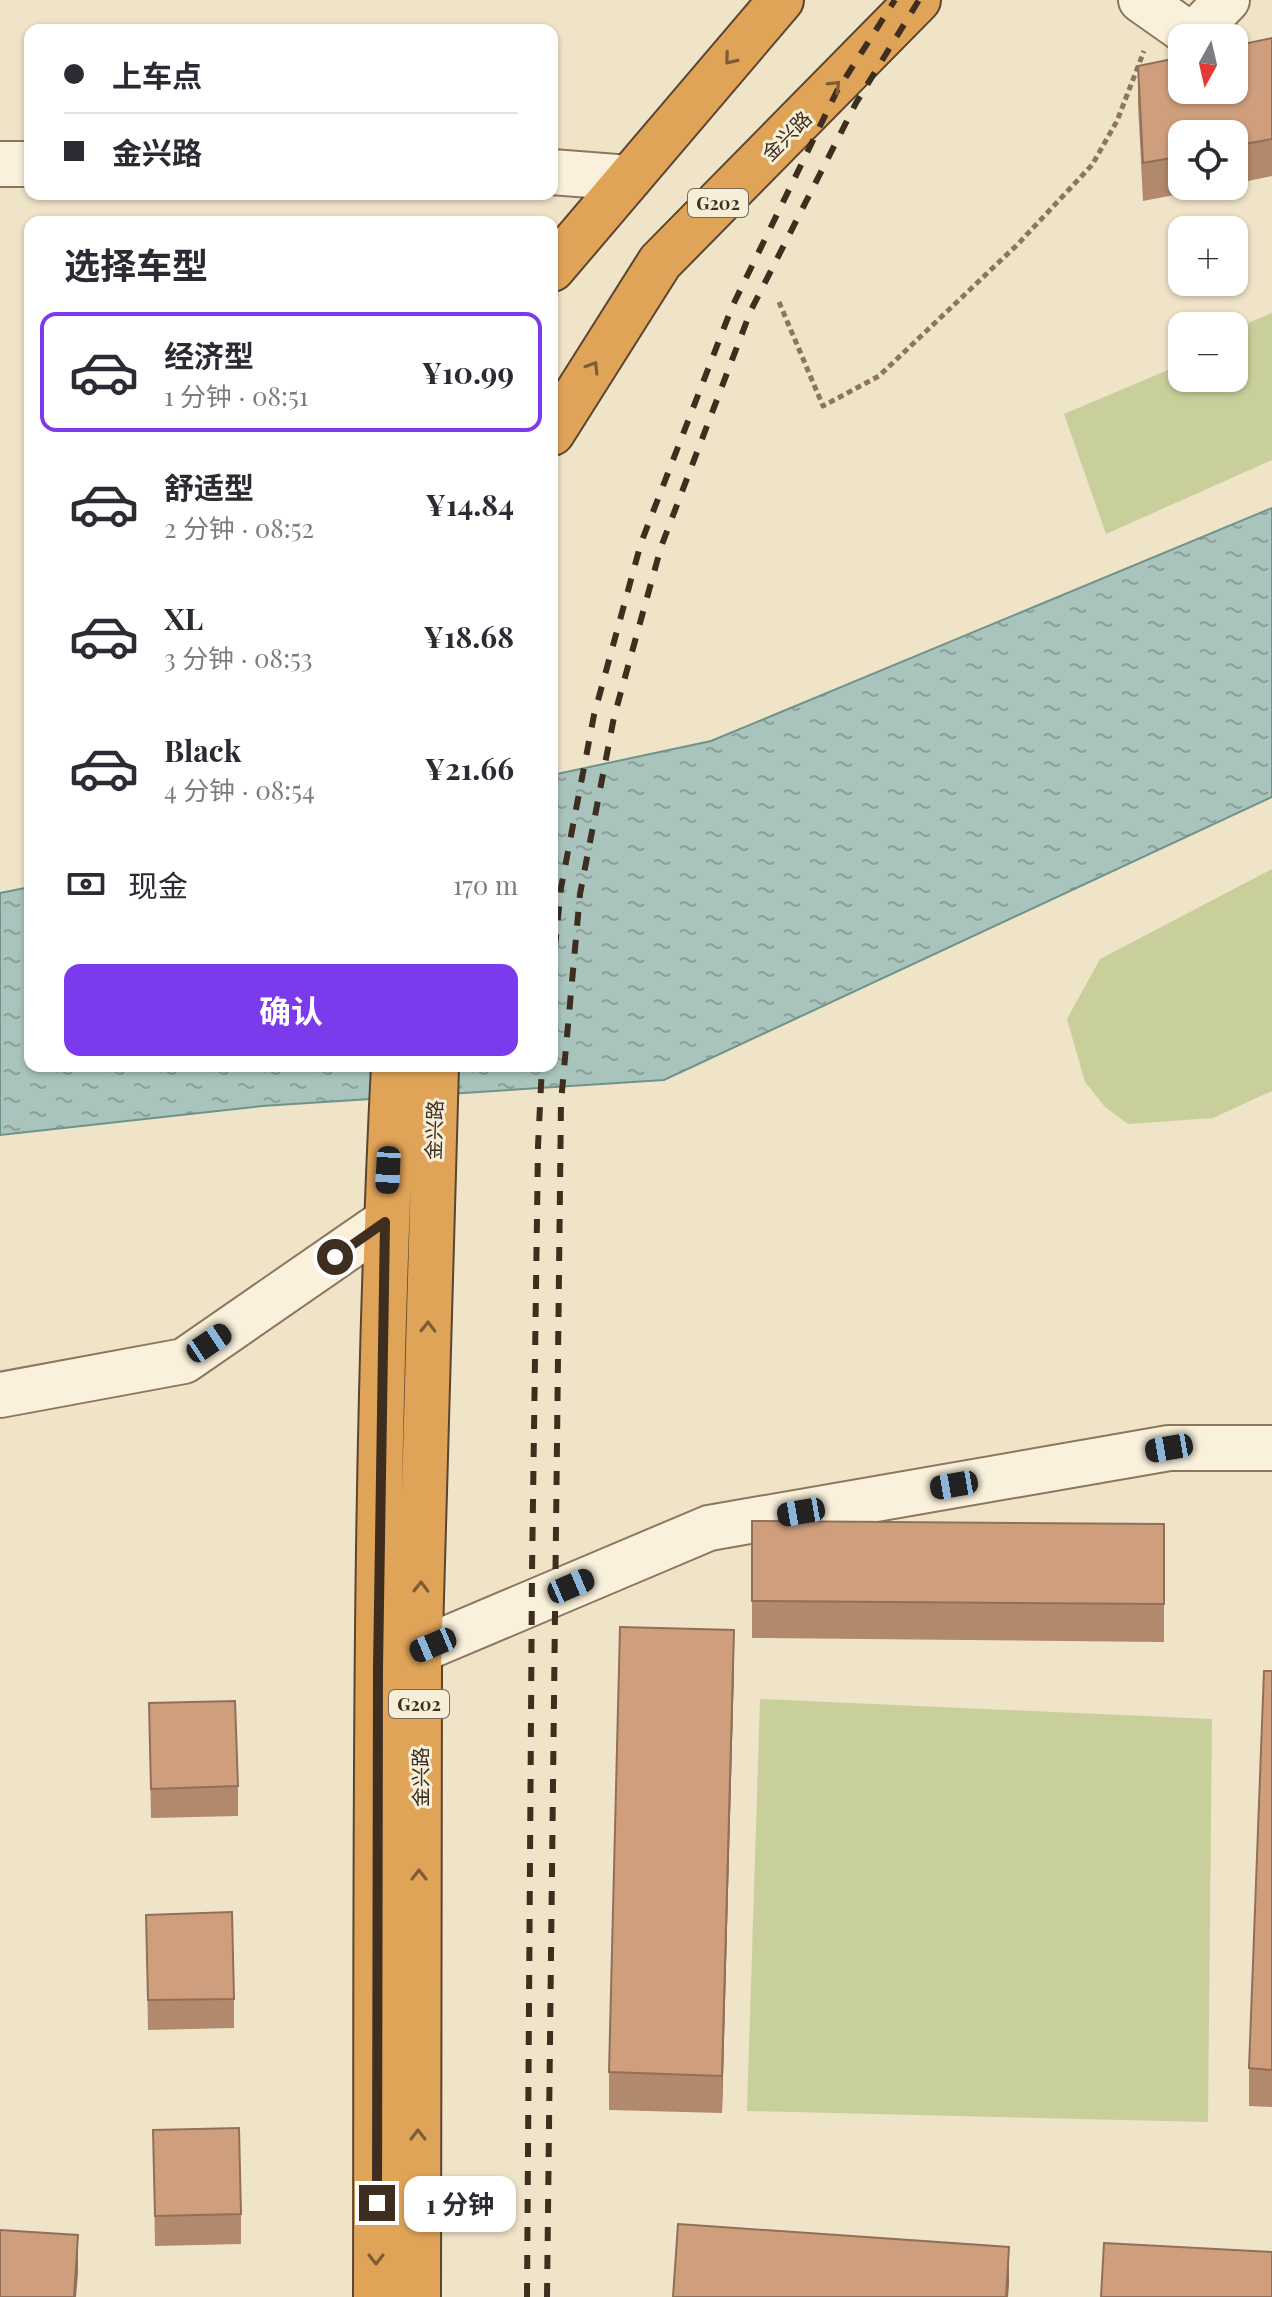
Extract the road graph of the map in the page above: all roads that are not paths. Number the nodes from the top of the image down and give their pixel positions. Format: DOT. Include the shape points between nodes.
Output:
graph roads {
  1 [pos="781,0"];
  2 [pos="918,0"];
  3 [pos="1227,0"];
  4 [pos="1150,6"];
  5 [pos="0,164"];
  6 [pos="24,164"];
  7 [pos="558,172"];
  8 [pos="629,178"];
  9 [pos="558,262"];
  10 [pos="558,424"];
  11 [pos="394,1072"];
  12 [pos="436,1072"];
  13 [pos="385,1222"];
  14 [pos="0,1395"];
  15 [pos="1272,1448"];
  16 [pos="378,1668"];
  17 [pos="376,2297"];
  18 [pos="418,2297"];
  1 -- 8 [label="highway, one-way"];
  10 -- 2 [label="highway, 金兴路 / G202, one-way" via="660,262"];
  3 -- 4 [label="street" via="1192,36"];
  5 -- 6 [label="street"];
  7 -- 8 [label="street"];
  8 -- 9 [label="highway"];
  11 -- 13 [label="highway, 金兴路 / G202"];
  18 -- 12 [label="highway, 金兴路 / G202, one-way" via="419,1669"];
  13 -- 14 [label="street" via="184,1361"];
  13 -- 16 [label="highway, 金兴路 / G202"];
  15 -- 16 [label="street" via="1169,1448 709,1528"];
  16 -- 17 [label="highway, 金兴路 / G202, one-way"];
}
